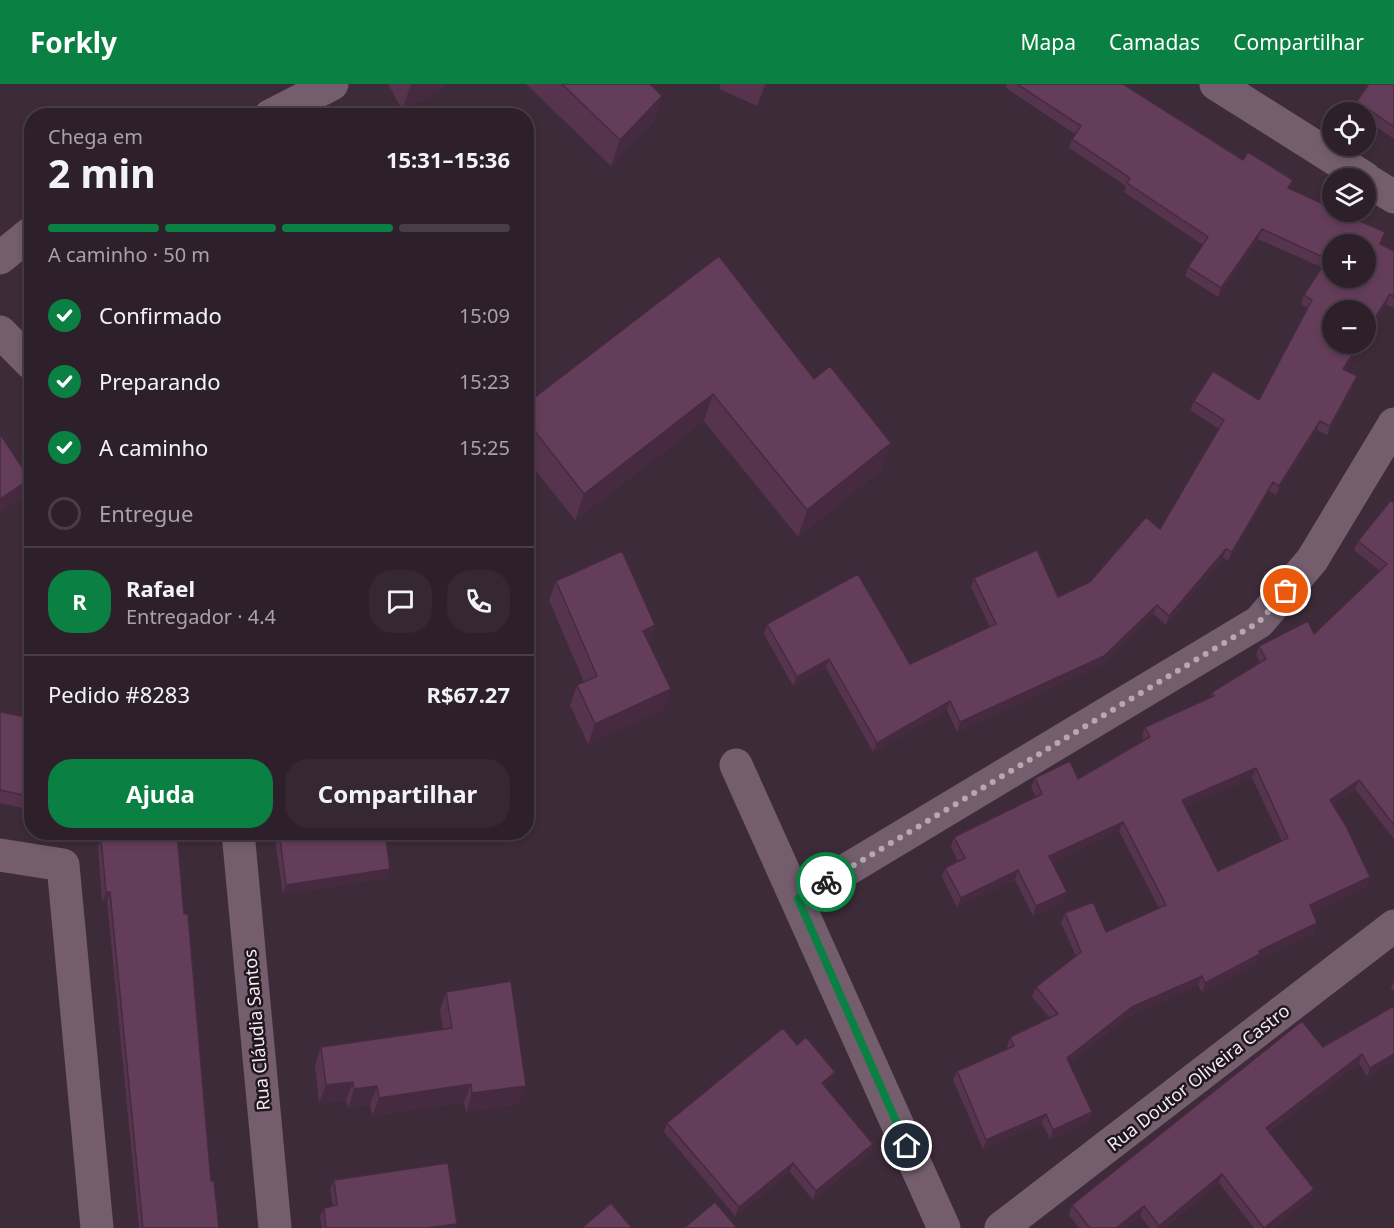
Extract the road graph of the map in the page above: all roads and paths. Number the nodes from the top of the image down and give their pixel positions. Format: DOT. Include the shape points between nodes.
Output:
graph roads {
  1 [pos="332,84"];
  2 [pos="1216,84"];
  3 [pos="286,108"];
  4 [pos="1348,168"];
  5 [pos="1376,186"];
  6 [pos="1394,197"];
  7 [pos="24,238"];
  8 [pos="0,258"];
  9 [pos="0,332"];
  10 [pos="24,356"];
  11 [pos="1394,424"];
  12 [pos="736,765"];
  13 [pos="239,840"];
  14 [pos="0,855"];
  15 [pos="798,899"];
  16 [pos="1394,926"];
  17 [pos="97,1228"];
  18 [pos="275,1228"];
  19 [pos="944,1228"];
  20 [pos="1002,1228"];
  1 -- 3 [label="street"];
  2 -- 4 [label="street"];
  5 -- 6 [label="street"];
  7 -- 8 [label="street"];
  9 -- 10 [label="street"];
  11 -- 15 [label="street" via="1312,560 1259,622"];
  12 -- 15 [label="street"];
  13 -- 18 [label="street, Rua Cláudia Santos"];
  14 -- 17 [label="street" via="63,865"];
  15 -- 19 [label="street"];
  16 -- 20 [label="street, Rua Doutor Oliveira Castro"];
}
